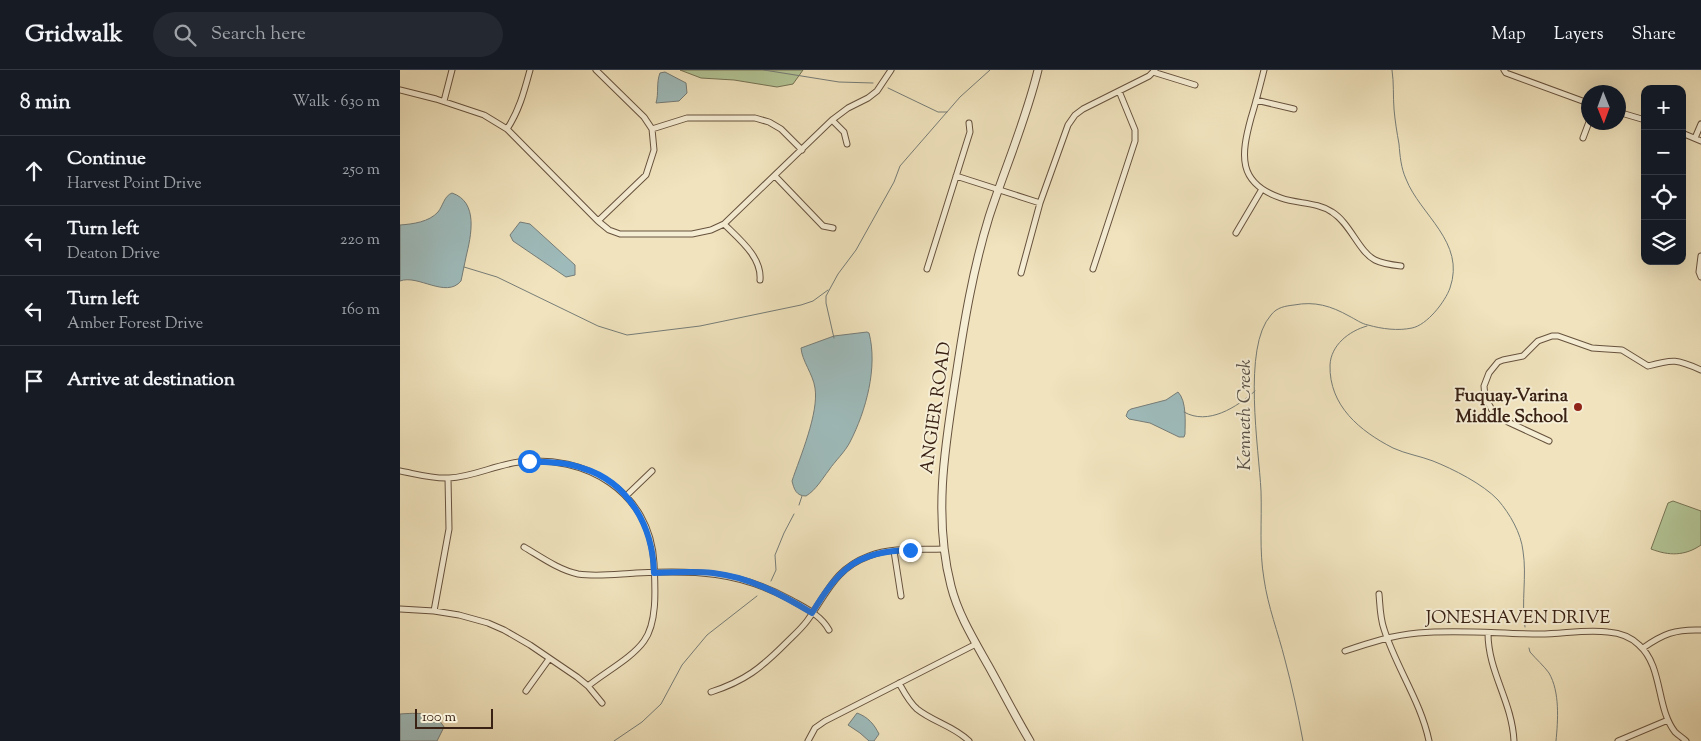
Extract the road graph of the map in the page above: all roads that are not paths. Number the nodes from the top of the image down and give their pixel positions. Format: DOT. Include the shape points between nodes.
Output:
graph roads {
  1 [pos="452,70"];
  2 [pos="530,70"];
  3 [pos="596,70"];
  4 [pos="891,70"];
  5 [pos="1038,70"];
  6 [pos="1264,70"];
  7 [pos="1504,70"];
  8 [pos="1154,71"];
  9 [pos="1195,84"];
  10 [pos="400,90"];
  11 [pos="1119,91"];
  12 [pos="1256,100"];
  13 [pos="1581,100"];
  14 [pos="444,101"];
  15 [pos="1294,109"];
  16 [pos="1626,114"];
  17 [pos="1641,119"];
  18 [pos="832,120"];
  19 [pos="968,123"];
  20 [pos="1701,124"];
  21 [pos="507,129"];
  22 [pos="652,129"];
  23 [pos="1586,130"];
  24 [pos="1686,135"];
  25 [pos="1583,138"];
  26 [pos="1695,138"];
  27 [pos="1701,141"];
  28 [pos="847,144"];
  29 [pos="802,150"];
  30 [pos="775,176"];
  31 [pos="956,176"];
  32 [pos="1262,189"];
  33 [pos="998,190"];
  34 [pos="1040,203"];
  35 [pos="598,221"];
  36 [pos="724,224"];
  37 [pos="833,228"];
  38 [pos="1236,233"];
  39 [pos="1701,256"];
  40 [pos="1401,266"];
  41 [pos="928,269"];
  42 [pos="1094,269"];
  43 [pos="1020,273"];
  44 [pos="1701,277"];
  45 [pos="760,280"];
  46 [pos="1701,370"];
  47 [pos="1549,441"];
  48 [pos="400,471"];
  49 [pos="652,471"];
  50 [pos="448,478"];
  51 [pos="626,496"];
  52 [pos="524,547"];
  53 [pos="944,549"];
  54 [pos="894,551"];
  55 [pos="654,573"];
  56 [pos="1379,594"];
  57 [pos="901,596"];
  58 [pos="400,609"];
  59 [pos="434,611"];
  60 [pos="812,613"];
  61 [pos="829,630"];
  62 [pos="1701,630"];
  63 [pos="1488,633"];
  64 [pos="1387,638"];
  65 [pos="976,644"];
  66 [pos="1642,648"];
  67 [pos="1345,651"];
  68 [pos="549,659"];
  69 [pos="899,683"];
  70 [pos="588,686"];
  71 [pos="526,691"];
  72 [pos="711,692"];
  73 [pos="602,703"];
  74 [pos="1668,720"];
  75 [pos="808,741"];
  76 [pos="969,741"];
  77 [pos="1030,741"];
  78 [pos="1429,741"];
  79 [pos="1514,741"];
  80 [pos="1618,741"];
  81 [pos="1686,741"];
  1 -- 14 [label="street"];
  2 -- 21 [label="street" via="519,108"];
  3 -- 22 [label="street"];
  4 -- 18 [label="street" via="877,91"];
  5 -- 33 [label="street, ANGIER ROAD"];
  6 -- 12 [label="street"];
  7 -- 13 [label="street"];
  8 -- 9 [label="street"];
  8 -- 11 [label="street"];
  10 -- 14 [label="street"];
  11 -- 34 [label="street" via="1075,115 1063,136"];
  11 -- 42 [label="street" via="1135,130 1135,141"];
  12 -- 15 [label="street"];
  12 -- 32 [label="street" via="1244,147 1244,163"];
  14 -- 21 [label="street" via="484,115"];
  16 -- 17 [label="street"];
  18 -- 28 [label="street" via="844,132"];
  18 -- 29 [label="street"];
  19 -- 31 [label="street" via="970,132"];
  20 -- 26 [label="street"];
  21 -- 35 [label="street"];
  22 -- 29 [label="street" via="687,118 755,118 781,129"];
  22 -- 35 [label="street" via="654,150 646,175"];
  23 -- 25 [label="street"];
  24 -- 26 [label="street"];
  26 -- 27 [label="street"];
  29 -- 30 [label="street"];
  30 -- 36 [label="street"];
  30 -- 37 [label="street" via="823,226"];
  31 -- 33 [label="street"];
  31 -- 41 [label="street"];
  32 -- 38 [label="street"];
  32 -- 40 [label="street" via="1280,198 1333,212 1372,258"];
  33 -- 34 [label="street"];
  33 -- 53 [label="street, ANGIER ROAD" via="973,279 950,413 941,496"];
  34 -- 43 [label="street"];
  35 -- 36 [label="street" via="620,234 692,234"];
  36 -- 45 [label="street" via="750,251 760,269"];
  39 -- 44 [label="street"];
  46 -- 47 [label="street" via="1679,360 1648,366 1622,350 1592,348 1558,336 1546,337 1523,356 1498,362 1488,373 1484,386 1485,397 1492,410 1508,422"];
  48 -- 50 [label="street"];
  49 -- 51 [label="street"];
  50 -- 51 [label="street" via="519,462 556,462 595,473"];
  50 -- 59 [label="street" via="449,529"];
  51 -- 55 [label="street" via="640,514 649,536"];
  52 -- 55 [label="street" via="556,566 578,574"];
  53 -- 54 [label="street"];
  53 -- 65 [label="street, ANGIER ROAD" via="954,596"];
  54 -- 57 [label="street"];
  54 -- 60 [label="street" via="869,556 841,572"];
  55 -- 60 [label="street" via="698,572 728,576 769,588"];
  55 -- 70 [label="street" via="654,612 648,635 639,647"];
  56 -- 64 [label="street"];
  58 -- 59 [label="street"];
  59 -- 68 [label="street" via="488,623"];
  60 -- 61 [label="street" via="826,623"];
  60 -- 72 [label="street" via="758,670"];
  62 -- 66 [label="street" via="1677,630"];
  63 -- 64 [label="street, JONESHAVEN DRIVE" via="1420,632"];
  63 -- 66 [label="street, JONESHAVEN DRIVE" via="1608,632 1625,636"];
  63 -- 79 [label="street" via="1488,648 1511,716"];
  64 -- 67 [label="street, JONESHAVEN DRIVE"];
  64 -- 78 [label="street" via="1425,723"];
  65 -- 69 [label="street"];
  65 -- 77 [label="street, ANGIER ROAD"];
  66 -- 74 [label="street" via="1651,662"];
  68 -- 70 [label="street"];
  68 -- 71 [label="street"];
  69 -- 75 [label="street" via="825,720 815,728"];
  69 -- 76 [label="street" via="916,708"];
  70 -- 73 [label="street"];
  74 -- 80 [label="street"];
  74 -- 81 [label="street"];
}
